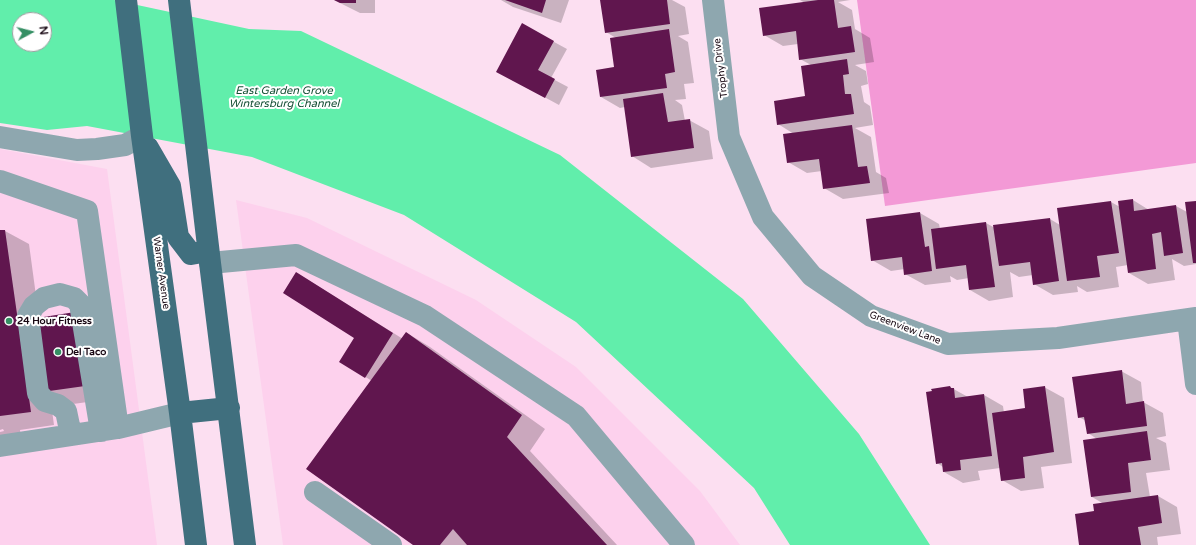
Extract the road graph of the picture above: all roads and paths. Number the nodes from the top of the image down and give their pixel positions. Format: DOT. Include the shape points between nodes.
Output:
graph roads {
  1 [pos="126,0"];
  2 [pos="179,0"];
  3 [pos="713,0"];
  4 [pos="142,136"];
  5 [pos="0,137"];
  6 [pos="729,137"];
  7 [pos="0,181"];
  8 [pos="209,257"];
  9 [pos="1192,319"];
  10 [pos="1196,384"];
  11 [pos="229,408"];
  12 [pos="180,413"];
  13 [pos="109,429"];
  14 [pos="71,435"];
  15 [pos="0,446"];
  16 [pos="315,492"];
  17 [pos="196,545"];
  18 [pos="246,545"];
  19 [pos="392,545"];
  20 [pos="684,545"];
  1 -- 4 [label="main road, Warner Avenue"];
  2 -- 8 [label="main road"];
  3 -- 6 [label="street, Trophy Drive"];
  4 -- 5 [label="street" via="125,145 97,150 77,150"];
  4 -- 8 [label="main road" via="170,186 178,237 191,254"];
  4 -- 12 [label="main road, Warner Avenue"];
  6 -- 9 [label="street, Greenview Lane" via="763,217 812,276 871,316 948,344 1058,338"];
  7 -- 13 [label="street" via="87,211"];
  8 -- 11 [label="main road"];
  8 -- 20 [label="street" via="296,255 425,316 576,416"];
  9 -- 10 [label="street"];
  11 -- 12 [label="main road"];
  11 -- 18 [label="main road"];
  12 -- 13 [label="street"];
  12 -- 17 [label="main road, Warner Avenue"];
  13 -- 14 [label="street"];
  13 -- 14 [label="street" via="80,304 74,298 60,294 44,298 34,306 28,316 38,393 45,401 66,411"];
  14 -- 15 [label="street"];
  16 -- 19 [label="street"];
}
